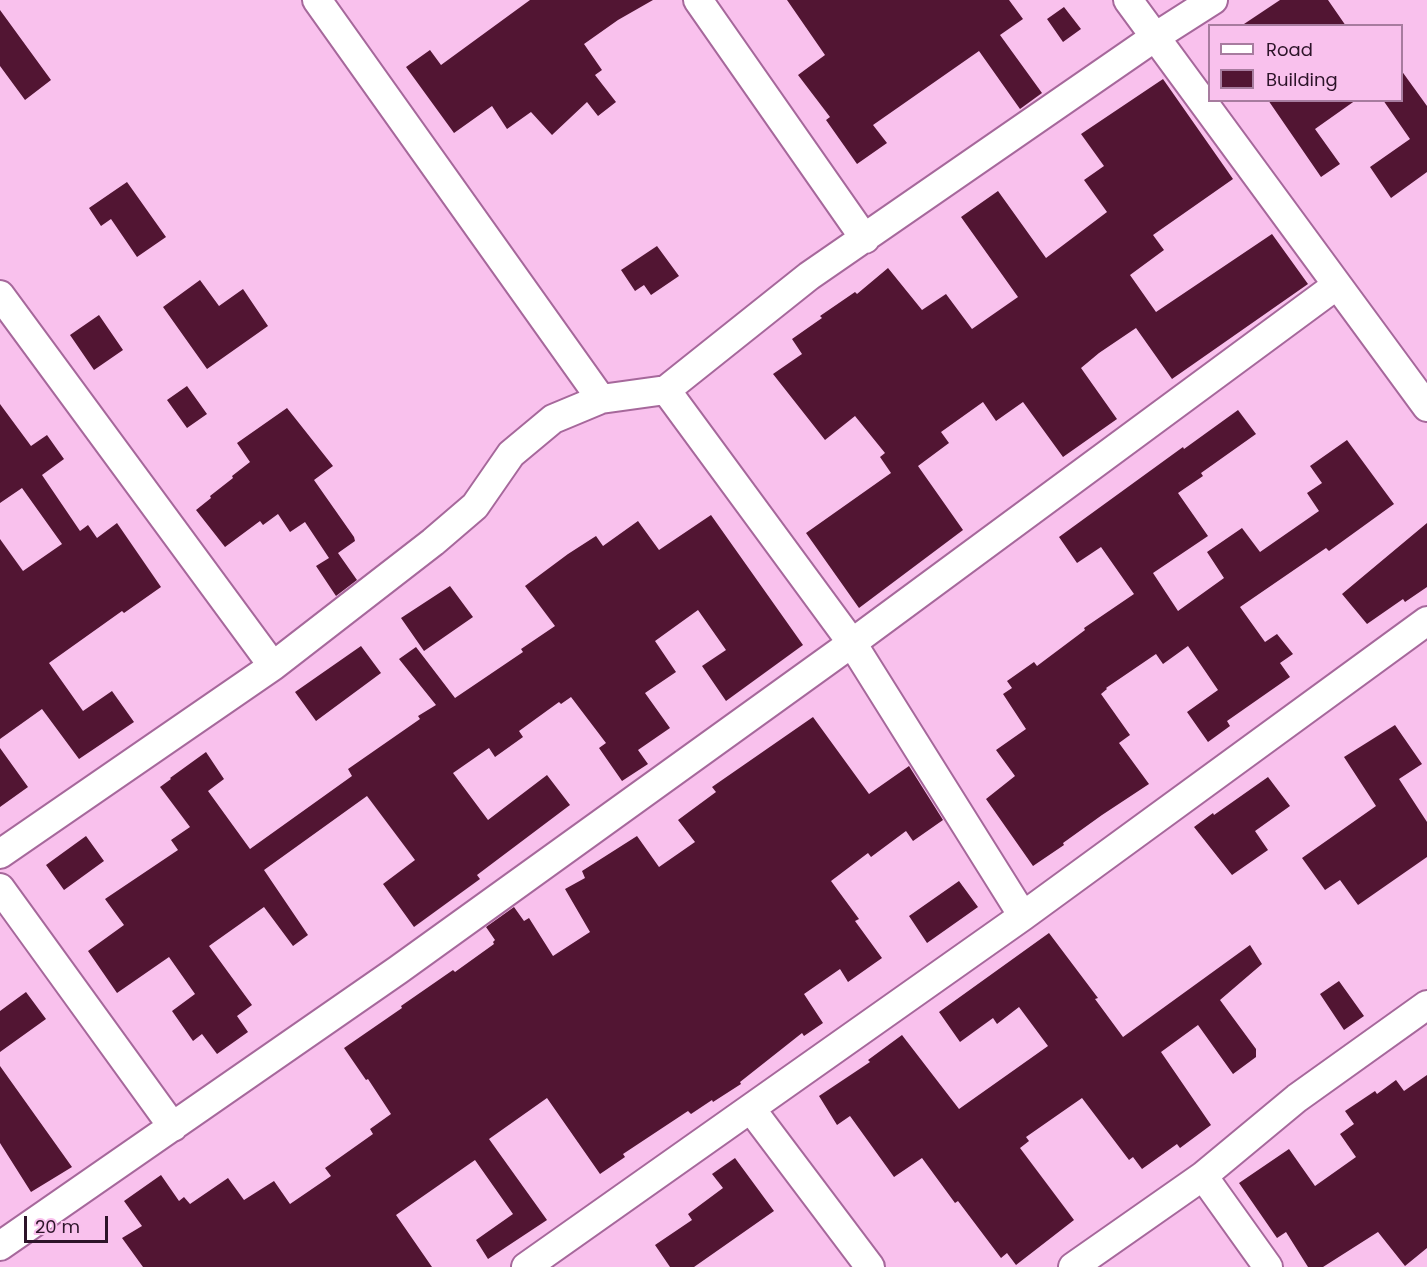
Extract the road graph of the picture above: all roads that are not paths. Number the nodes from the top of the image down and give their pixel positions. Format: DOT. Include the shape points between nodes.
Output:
graph roads {
  1 [pos="316,0"];
  2 [pos="698,0"];
  3 [pos="1128,0"];
  4 [pos="1213,0"];
  5 [pos="1155,37"];
  6 [pos="865,239"];
  7 [pos="1337,285"];
  8 [pos="0,295"];
  9 [pos="666,390"];
  10 [pos="601,399"];
  11 [pos="1427,407"];
  12 [pos="1427,621"];
  13 [pos="852,643"];
  14 [pos="273,666"];
  15 [pos="0,854"];
  16 [pos="0,888"];
  17 [pos="1023,916"];
  18 [pos="1427,1005"];
  19 [pos="751,1109"];
  20 [pos="173,1127"];
  21 [pos="1203,1176"];
  22 [pos="0,1246"];
  23 [pos="526,1267"];
  24 [pos="870,1267"];
  25 [pos="1074,1267"];
  26 [pos="1268,1267"];
  1 -- 10 [label="street"];
  2 -- 6 [label="street"];
  3 -- 5 [label="street"];
  4 -- 5 [label="street"];
  5 -- 6 [label="street"];
  5 -- 7 [label="street"];
  6 -- 9 [label="street" via="809,276"];
  7 -- 11 [label="street"];
  7 -- 13 [label="street"];
  8 -- 14 [label="street"];
  9 -- 10 [label="street"];
  9 -- 13 [label="street"];
  10 -- 14 [label="street" via="553,419 511,454 475,506"];
  12 -- 17 [label="street"];
  13 -- 17 [label="street"];
  13 -- 20 [label="street"];
  14 -- 15 [label="street"];
  16 -- 20 [label="street"];
  17 -- 19 [label="street"];
  18 -- 21 [label="street" via="1297,1098"];
  19 -- 23 [label="street"];
  19 -- 24 [label="street"];
  20 -- 22 [label="street"];
  21 -- 25 [label="street"];
  21 -- 26 [label="street"];
}
